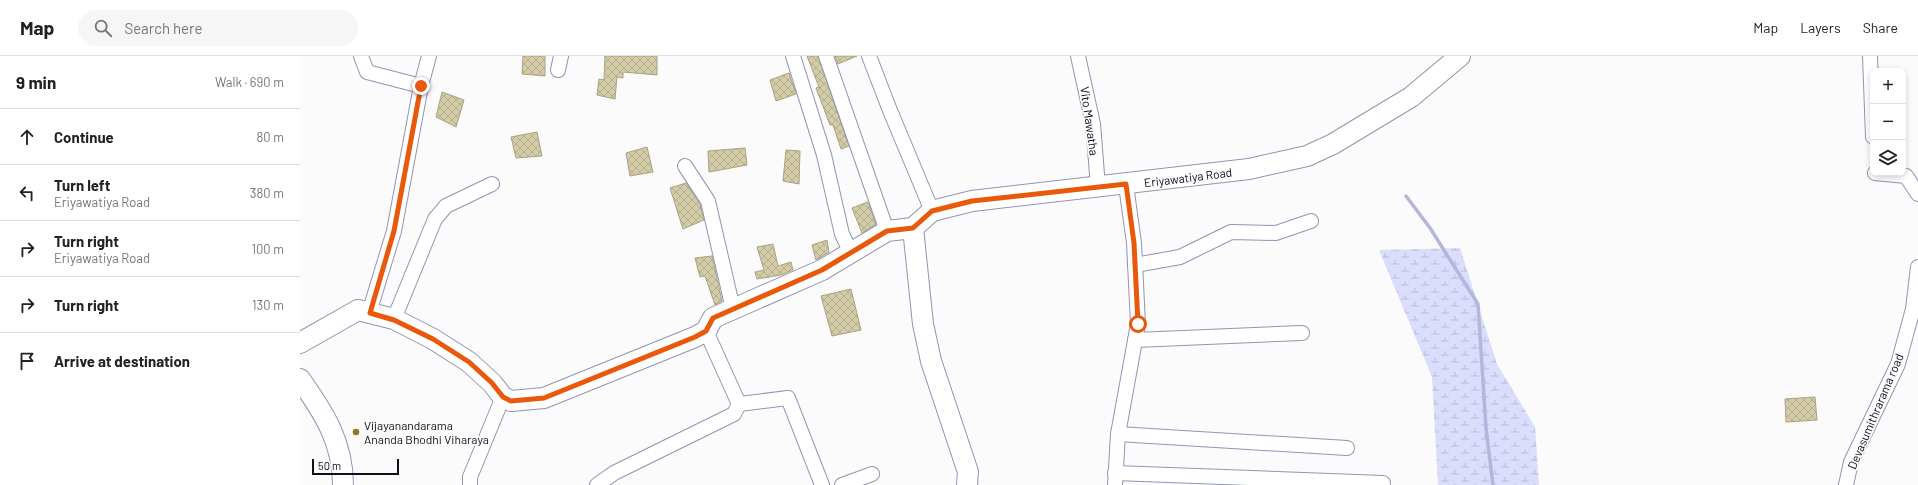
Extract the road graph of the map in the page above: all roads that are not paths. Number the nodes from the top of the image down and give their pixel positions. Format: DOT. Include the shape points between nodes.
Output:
graph roads {
  1 [pos="360,56"];
  2 [pos="429,56"];
  3 [pos="793,56"];
  4 [pos="826,56"];
  5 [pos="870,56"];
  6 [pos="1078,56"];
  7 [pos="1460,56"];
  8 [pos="1870,56"];
  9 [pos="421,86"];
  10 [pos="1872,104"];
  11 [pos="686,166"];
  12 [pos="1912,174"];
  13 [pos="492,184"];
  14 [pos="1126,184"];
  15 [pos="1098,187"];
  16 [pos="1918,194"];
  17 [pos="932,211"];
  18 [pos="1311,221"];
  19 [pos="913,228"];
  20 [pos="887,231"];
  21 [pos="851,253"];
  22 [pos="1135,265"];
  23 [pos="1918,267"];
  24 [pos="1916,298"];
  25 [pos="733,309"];
  26 [pos="370,313"];
  27 [pos="394,320"];
  28 [pos="706,331"];
  29 [pos="1302,333"];
  30 [pos="1135,340"];
  31 [pos="300,343"];
  32 [pos="300,379"];
  33 [pos="503,397"];
  34 [pos="739,404"];
  35 [pos="1118,434"];
  36 [pos="1347,448"];
  37 [pos="872,474"];
  38 [pos="1115,479"];
  39 [pos="1383,484"];
  40 [pos="343,485"];
  41 [pos="470,485"];
  42 [pos="597,485"];
  43 [pos="822,485"];
  44 [pos="842,485"];
  45 [pos="967,485"];
  46 [pos="1846,485"];
  1 -- 9 [label="street" via="367,72"];
  2 -- 9 [label="street"];
  3 -- 21 [label="street" via="824,155 842,234"];
  4 -- 20 [label="street"];
  5 -- 17 [label="street"];
  6 -- 15 [label="street, Vito Mawatha" via="1093,124"];
  7 -- 14 [label="street, Eriyawatiya Road" via="1411,98 1333,144 1307,156 1249,169"];
  8 -- 10 [label="street"];
  9 -- 26 [label="street" via="394,231"];
  11 -- 25 [label="street" via="708,201"];
  12 -- 16 [label="street"];
  13 -- 27 [label="street" via="446,206 435,220"];
  14 -- 15 [label="street, Eriyawatiya Road"];
  14 -- 22 [label="street"];
  15 -- 17 [label="street, Eriyawatiya Road" via="972,201"];
  17 -- 19 [label="street, Eriyawatiya Road"];
  18 -- 22 [label="street" via="1276,233 1231,232 1180,257"];
  19 -- 20 [label="street"];
  19 -- 45 [label="street" via="923,324 931,360 968,472"];
  20 -- 21 [label="street"];
  21 -- 25 [label="street" via="822,270"];
  22 -- 30 [label="street" via="1138,324"];
  23 -- 24 [label="street, Devasumithrarama road"];
  24 -- 46 [label="street, Devasumithrarama road" via="1898,364 1851,462"];
  25 -- 28 [label="street" via="713,318"];
  26 -- 27 [label="street"];
  26 -- 31 [label="street" via="358,310"];
  27 -- 33 [label="street" via="433,339 469,362"];
  28 -- 33 [label="street" via="544,398 511,401"];
  28 -- 34 [label="street"];
  29 -- 30 [label="street"];
  30 -- 35 [label="street"];
  32 -- 40 [label="street" via="323,412 334,437 342,459"];
  33 -- 41 [label="street" via="470,477"];
  34 -- 42 [label="street" via="734,414 614,473"];
  34 -- 43 [label="street" via="788,398"];
  35 -- 36 [label="street"];
  35 -- 38 [label="street"];
  37 -- 44 [label="street"];
  38 -- 39 [label="street"];
}
